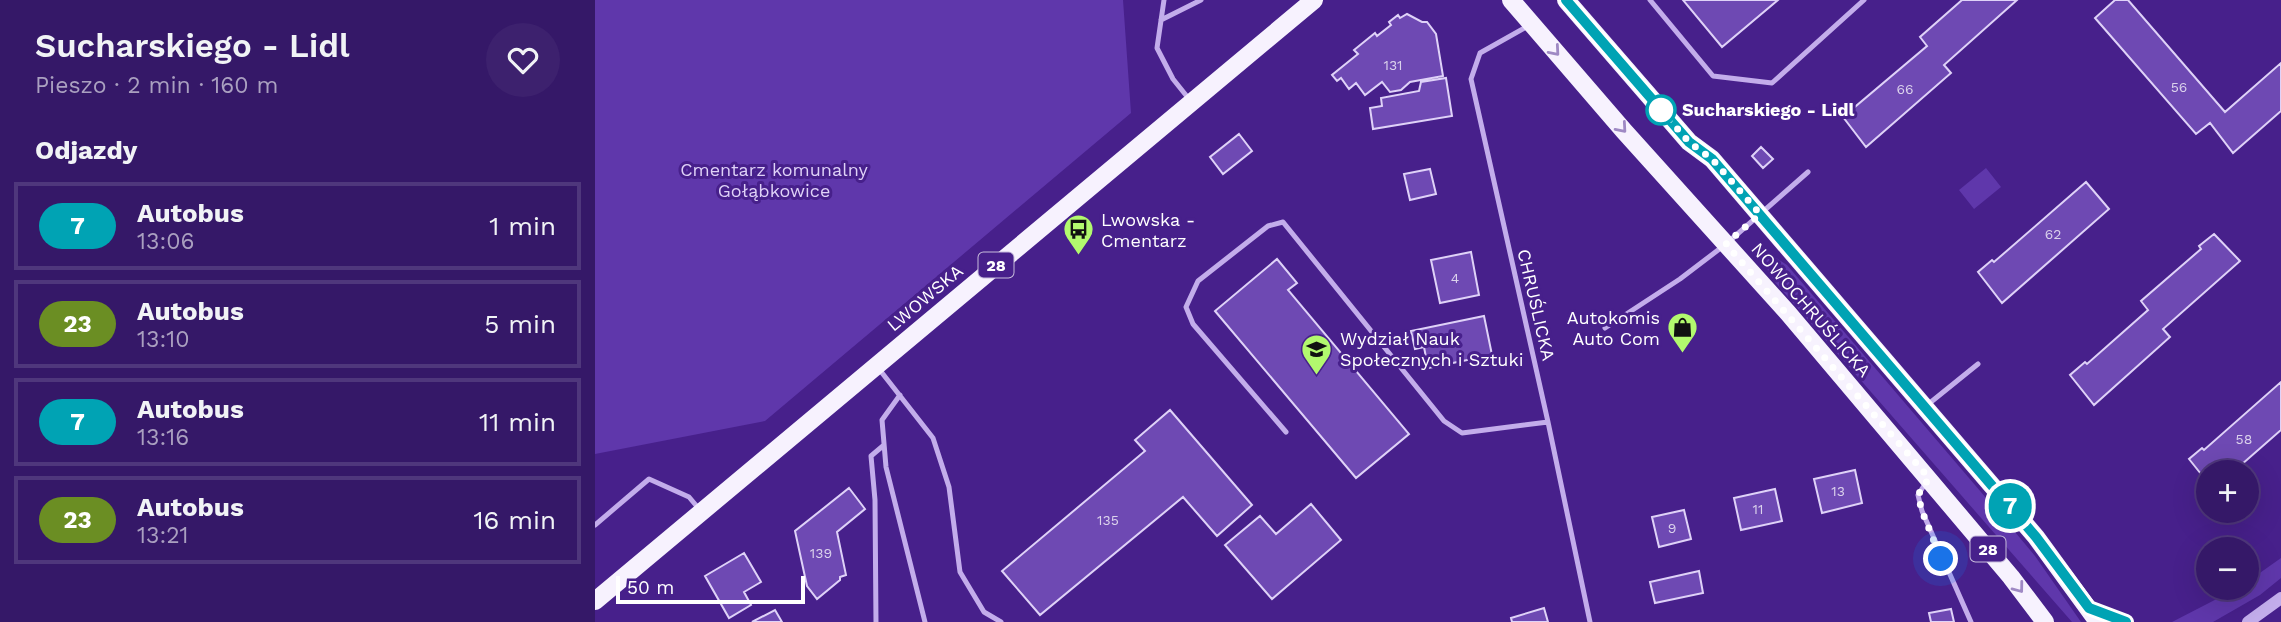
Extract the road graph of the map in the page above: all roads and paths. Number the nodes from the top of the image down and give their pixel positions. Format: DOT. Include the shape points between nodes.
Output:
graph roads {
  1 [pos="1164,0"];
  2 [pos="1201,0"];
  3 [pos="1314,0"];
  4 [pos="1511,0"];
  5 [pos="1566,0"];
  6 [pos="1650,0"];
  7 [pos="1864,0"];
  8 [pos="1161,20"];
  9 [pos="1532,24"];
  10 [pos="1191,101"];
  11 [pos="1808,172"];
  12 [pos="1760,214"];
  13 [pos="1726,244"];
  14 [pos="1605,328"];
  15 [pos="1978,364"];
  16 [pos="877,366"];
  17 [pos="901,395"];
  18 [pos="1925,407"];
  19 [pos="1548,422"];
  20 [pos="1286,432"];
  21 [pos="884,444"];
  22 [pos="1929,478"];
  23 [pos="702,512"];
  24 [pos="595,524"];
  25 [pos="2281,598"];
  26 [pos="595,601"];
  27 [pos="2093,615"];
  28 [pos="2247,621"];
  29 [pos="876,622"];
  30 [pos="925,622"];
  31 [pos="1001,622"];
  32 [pos="1590,622"];
  33 [pos="1971,622"];
  34 [pos="2045,622"];
  35 [pos="2126,622"];
  1 -- 8 [label="lane"];
  2 -- 8 [label="lane"];
  3 -- 10 [label="main road, LWOWSKA / 28"];
  4 -- 9 [label="main road, NOWOCHRUŚLICKA / 28"];
  5 -- 12 [label="main road, NOWOCHRUŚLICKA / 28" via="1689,142 1712,159"];
  6 -- 7 [label="lane" via="1713,76 1772,83"];
  8 -- 10 [label="lane" via="1157,48"];
  9 -- 13 [label="main road, NOWOCHRUŚLICKA / 28, one-way"];
  9 -- 19 [label="lane, CHRUŚLICKA" via="1480,53 1471,79"];
  10 -- 16 [label="main road, LWOWSKA / 28"];
  11 -- 12 [label="lane"];
  12 -- 13 [label="lane"];
  12 -- 18 [label="main road, NOWOCHRUŚLICKA / 28"];
  13 -- 14 [label="lane"];
  13 -- 22 [label="main road, NOWOCHRUŚLICKA / 28"];
  15 -- 18 [label="lane"];
  16 -- 17 [label="lane"];
  16 -- 23 [label="main road, LWOWSKA / 28"];
  17 -- 21 [label="lane" via="882,420"];
  17 -- 31 [label="lane" via="933,438 949,487 960,572 984,612"];
  18 -- 27 [label="main road, NOWOCHRUŚLICKA / 28" via="2036,537"];
  19 -- 20 [label="lane" via="1462,433 1444,421 1283,222 1268,226 1198,281 1185,307 1193,324"];
  19 -- 32 [label="lane, CHRUŚLICKA"];
  21 -- 29 [label="lane" via="871,456"];
  21 -- 30 [label="lane"];
  22 -- 33 [label="lane" via="1918,495 1922,511"];
  22 -- 34 [label="main road, NOWOCHRUŚLICKA / 28, one-way"];
  23 -- 24 [label="lane" via="689,497 649,479"];
  23 -- 26 [label="main road, LWOWSKA / 28"];
  25 -- 28 [label="street"];
  27 -- 35 [label="street"];
}
